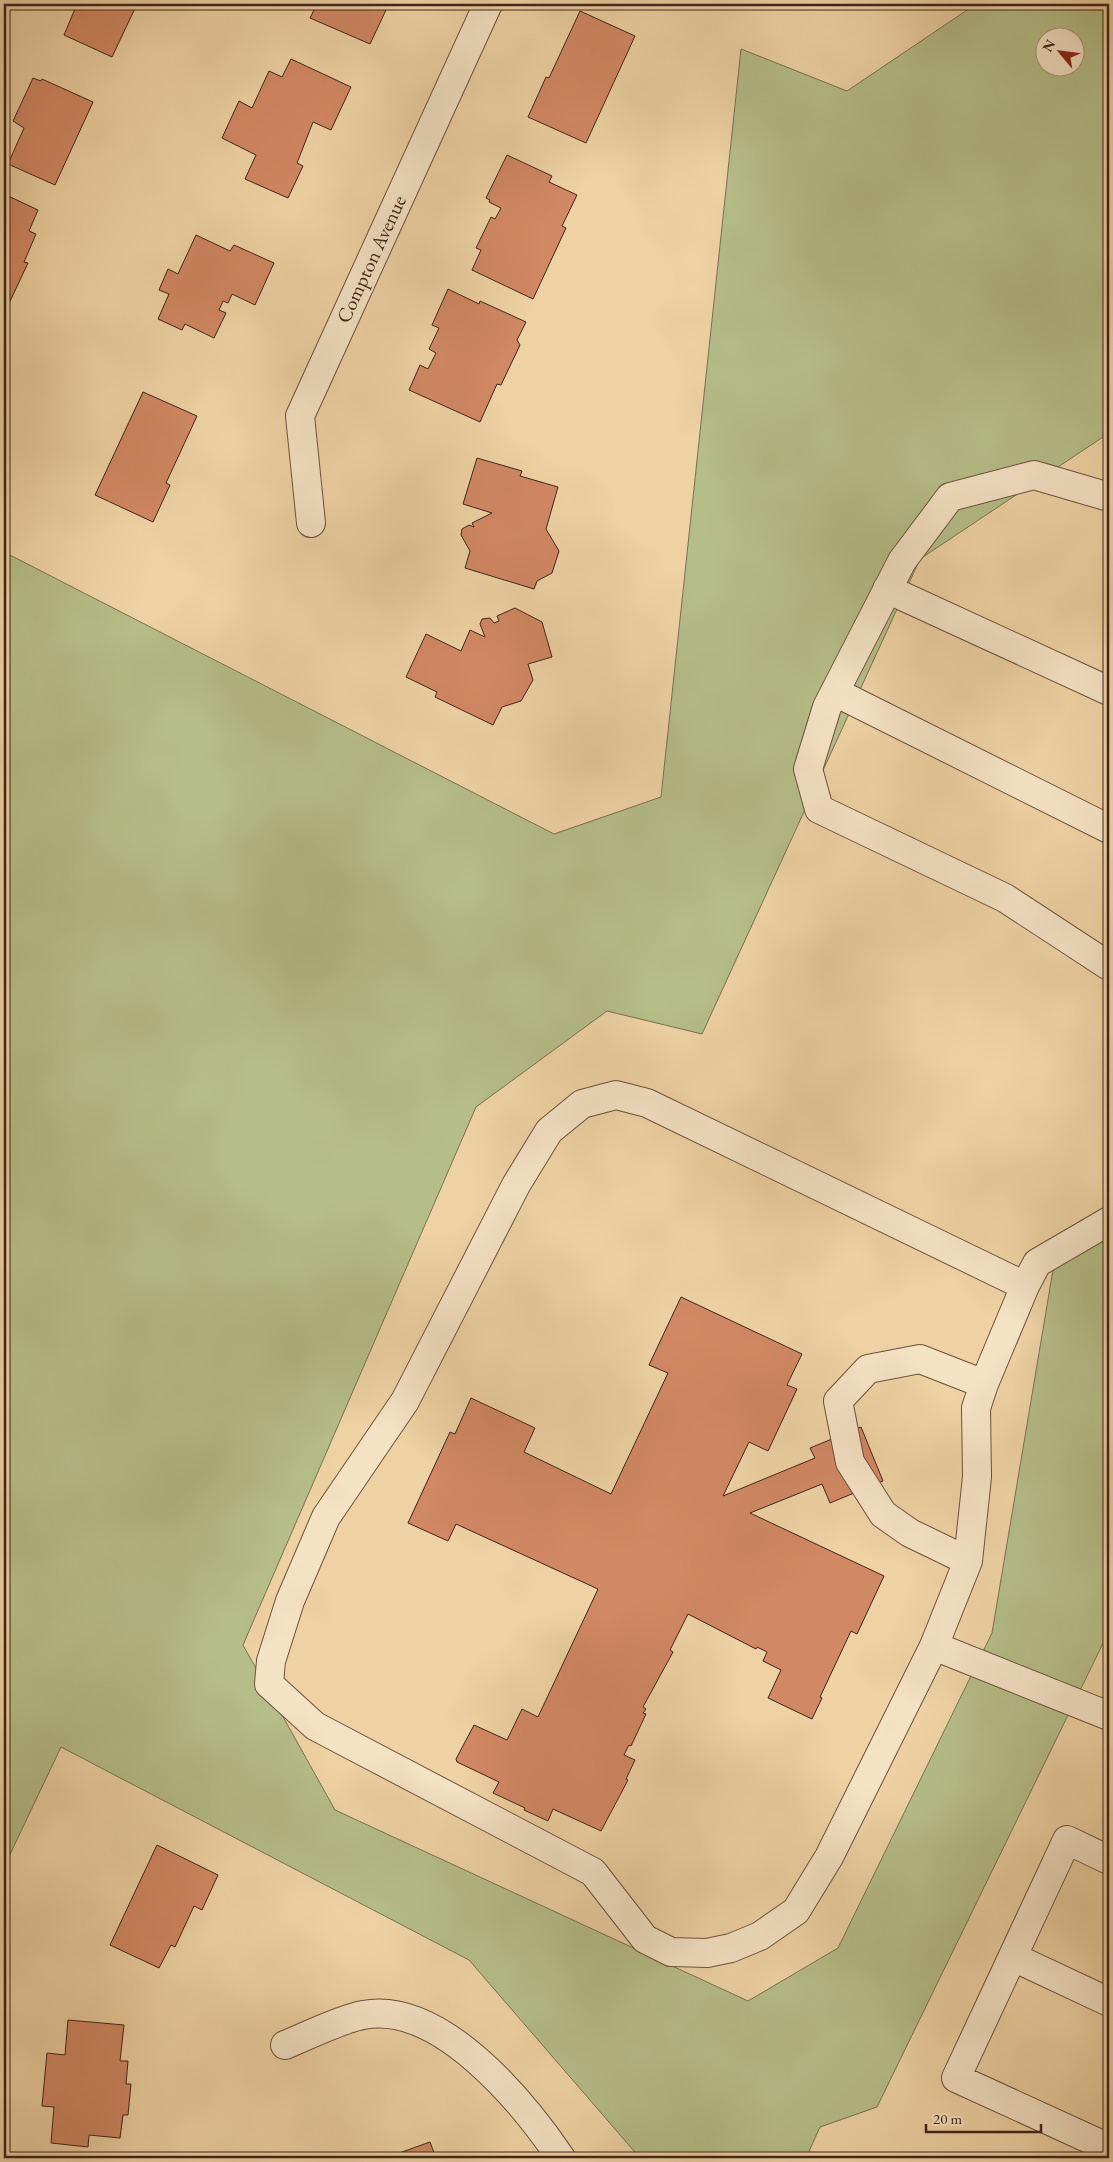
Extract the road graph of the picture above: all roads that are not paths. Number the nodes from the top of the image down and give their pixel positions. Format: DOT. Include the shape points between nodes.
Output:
graph roads {
  1 [pos="488,4"];
  2 [pos="1109,497"];
  3 [pos="311,523"];
  4 [pos="887,589"];
  5 [pos="1109,691"];
  6 [pos="835,692"];
  7 [pos="1109,829"];
  8 [pos="1109,966"];
  9 [pos="1109,1221"];
  10 [pos="1025,1286"];
  11 [pos="984,1384"];
  12 [pos="968,1561"];
  13 [pos="934,1646"];
  14 [pos="1109,1716"];
  15 [pos="1109,1860"];
  16 [pos="1013,1957"];
  17 [pos="1109,2002"];
  18 [pos="285,2045"];
  19 [pos="1109,2148"];
  20 [pos="561,2158"];
  1 -- 3 [label="street, Compton Avenue" via="300,416"];
  2 -- 4 [label="street" via="1034,475 950,497 902,561"];
  4 -- 5 [label="street"];
  4 -- 6 [label="street"];
  6 -- 7 [label="street"];
  6 -- 8 [label="street" via="827,707 808,769 819,808 1005,898"];
  9 -- 10 [label="street" via="1037,1263"];
  10 -- 11 [label="street"];
  10 -- 13 [label="street" via="647,1103 616,1095 582,1104 549,1131 525,1169 406,1401 326,1517 290,1601 271,1661 269,1684 315,1726 593,1872 645,1939 671,1952 707,1953 731,1948 760,1936 796,1911 829,1857"];
  11 -- 12 [label="street" via="976,1408 977,1477"];
  11 -- 12 [label="street" via="920,1359 868,1369 838,1401 850,1462 883,1514 910,1534"];
  12 -- 13 [label="street"];
  13 -- 14 [label="street"];
  15 -- 16 [label="street" via="1067,1840"];
  16 -- 17 [label="street"];
  16 -- 19 [label="street" via="956,2078"];
  18 -- 20 [label="street" via="364,2015 406,2016 454,2041 508,2088"];
}
